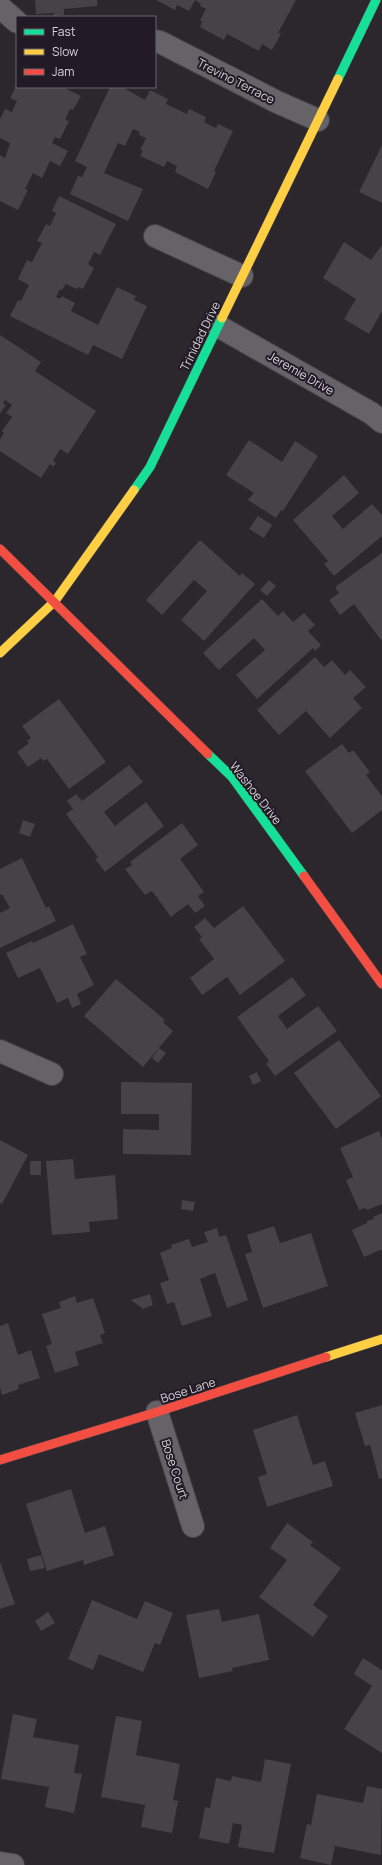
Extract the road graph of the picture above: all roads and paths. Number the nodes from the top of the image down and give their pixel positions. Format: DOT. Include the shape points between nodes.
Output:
graph roads {
  1 [pos="377,6"];
  2 [pos="0,7"];
  3 [pos="16,21"];
  4 [pos="156,41"];
  5 [pos="318,120"];
  6 [pos="155,236"];
  7 [pos="242,276"];
  8 [pos="218,326"];
  9 [pos="382,422"];
  10 [pos="0,549"];
  11 [pos="55,601"];
  12 [pos="0,653"];
  13 [pos="382,984"];
  14 [pos="0,1050"];
  15 [pos="52,1074"];
  16 [pos="382,1339"];
  17 [pos="157,1412"];
  18 [pos="0,1460"];
  19 [pos="193,1526"];
  20 [pos="0,1862"];
  21 [pos="13,1865"];
  1 -- 5 [label="street, Trinidad Drive"];
  2 -- 3 [label="street"];
  4 -- 5 [label="street, Trevino Terrace"];
  5 -- 7 [label="street, Trinidad Drive"];
  6 -- 7 [label="street"];
  7 -- 8 [label="street, Trinidad Drive"];
  8 -- 9 [label="street, Jeremie Drive" via="371,413"];
  8 -- 11 [label="street, Trinidad Drive" via="150,468"];
  10 -- 11 [label="street"];
  11 -- 12 [label="street, Trinidad Drive"];
  11 -- 13 [label="street, Washoe Drive" via="232,777"];
  14 -- 15 [label="street"];
  16 -- 17 [label="street, Bose Lane"];
  17 -- 18 [label="street, Bose Lane"];
  17 -- 19 [label="street, Bose Court"];
  20 -- 21 [label="street"];
}
